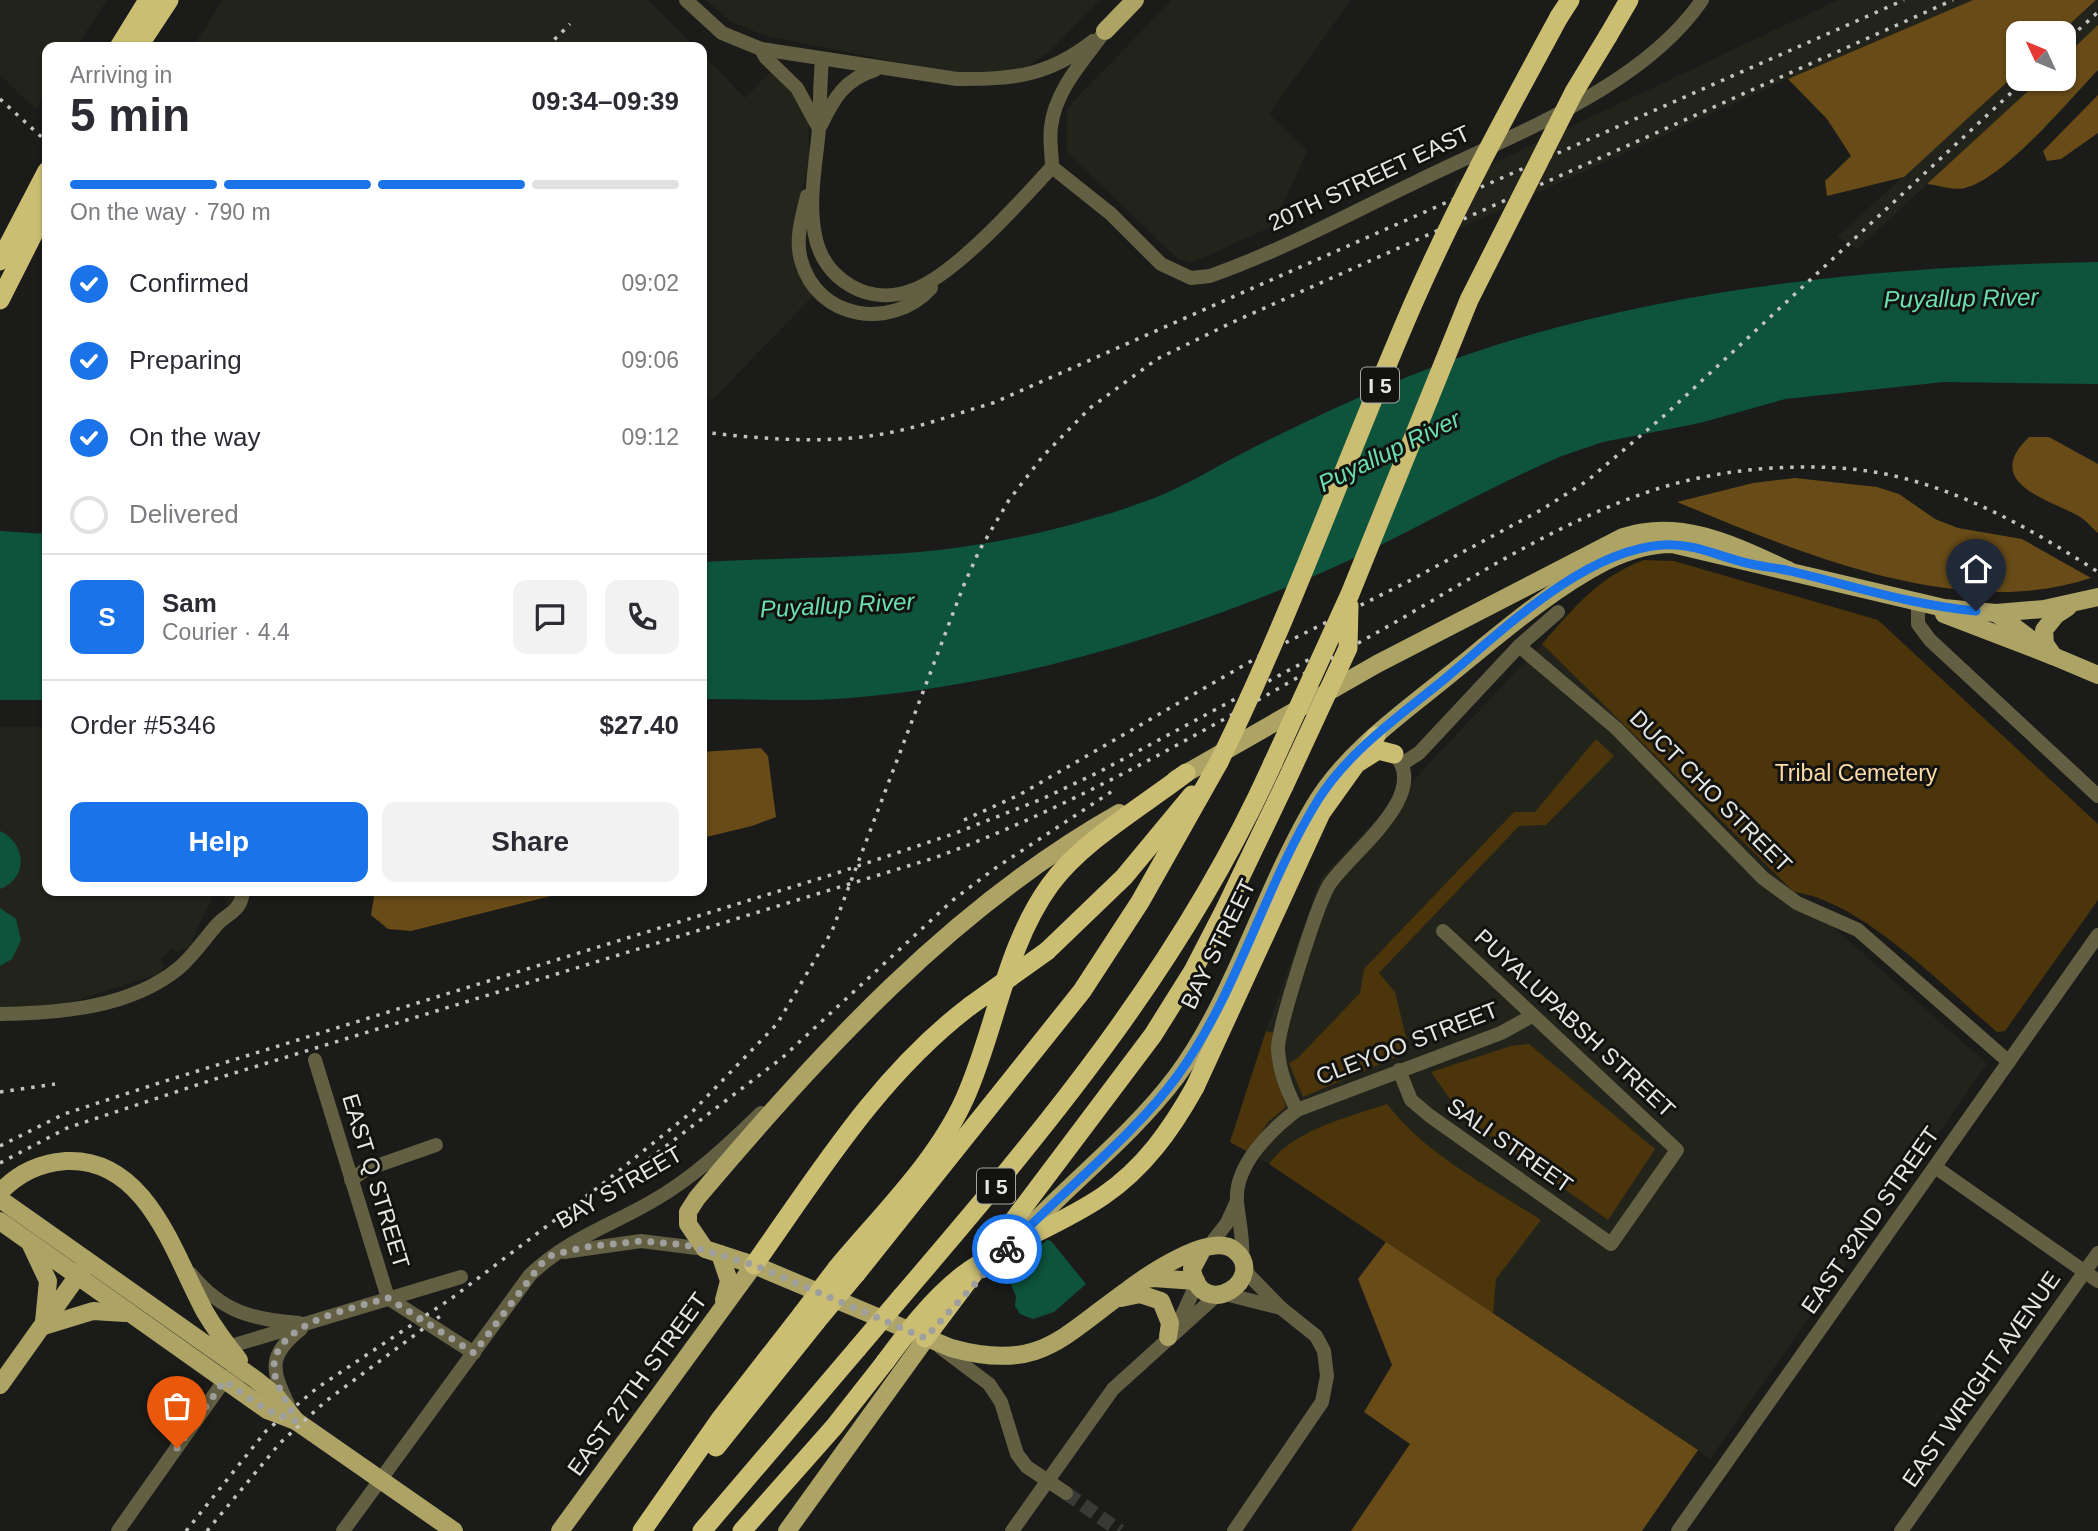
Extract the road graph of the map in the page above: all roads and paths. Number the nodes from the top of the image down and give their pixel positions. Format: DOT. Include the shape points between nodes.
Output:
graph roads {
  1 [pos="148,0"];
  2 [pos="169,0"];
  3 [pos="686,0"];
  4 [pos="1135,0"];
  5 [pos="1629,0"];
  6 [pos="1702,0"];
  7 [pos="1565,8"];
  8 [pos="1105,31"];
  9 [pos="122,42"];
  10 [pos="141,42"];
  11 [pos="761,49"];
  12 [pos="822,59"];
  13 [pos="880,69"];
  14 [pos="819,130"];
  15 [pos="1052,167"];
  16 [pos="814,168"];
  17 [pos="42,181"];
  18 [pos="42,217"];
  19 [pos="0,261"];
  20 [pos="939,275"];
  21 [pos="0,300"];
  22 [pos="1788,570"];
  23 [pos="1350,594"];
  24 [pos="2098,597"];
  25 [pos="1918,604"];
  26 [pos="2074,604"];
  27 [pos="1559,612"];
  28 [pos="1996,613"];
  29 [pos="1520,646"];
  30 [pos="2053,656"];
  31 [pos="2098,675"];
  32 [pos="1396,719"];
  33 [pos="1376,736"];
  34 [pos="1398,759"];
  35 [pos="1219,762"];
  36 [pos="1350,769"];
  37 [pos="1186,773"];
  38 [pos="2098,796"];
  39 [pos="241,896"];
  40 [pos="1443,931"];
  41 [pos="2098,935"];
  42 [pos="0,1014"];
  43 [pos="1532,1016"];
  44 [pos="823,1053"];
  45 [pos="315,1060"];
  46 [pos="2009,1062"];
  47 [pos="1399,1070"];
  48 [pos="1297,1110"];
  49 [pos="436,1145"];
  50 [pos="1935,1167"];
  51 [pos="351,1180"];
  52 [pos="0,1192"];
  53 [pos="0,1199"];
  54 [pos="1237,1201"];
  55 [pos="0,1222"];
  56 [pos="24,1239"];
  57 [pos="1611,1244"];
  58 [pos="1206,1248"];
  59 [pos="713,1251"];
  60 [pos="175,1252"];
  61 [pos="2098,1253"];
  62 [pos="552,1255"];
  63 [pos="88,1261"];
  64 [pos="754,1265"];
  65 [pos="1243,1265"];
  66 [pos="846,1271"];
  67 [pos="2085,1272"];
  68 [pos="77,1277"];
  69 [pos="461,1277"];
  70 [pos="1140,1281"];
  71 [pos="2098,1281"];
  72 [pos="1196,1282"];
  73 [pos="1221,1294"];
  74 [pos="388,1298"];
  75 [pos="1111,1302"];
  76 [pos="1281,1308"];
  77 [pos="721,1310"];
  78 [pos="130,1315"];
  79 [pos="307,1324"];
  80 [pos="44,1325"];
  81 [pos="1168,1337"];
  82 [pos="925,1338"];
  83 [pos="222,1349"];
  84 [pos="474,1353"];
  85 [pos="255,1379"];
  86 [pos="224,1381"];
  87 [pos="0,1385"];
  88 [pos="296,1421"];
  89 [pos="1043,1476"];
  90 [pos="380,1480"];
  91 [pos="1066,1493"];
  92 [pos="118,1531"];
  93 [pos="343,1531"];
  94 [pos="454,1531"];
  95 [pos="560,1531"];
  96 [pos="645,1531"];
  97 [pos="702,1531"];
  98 [pos="742,1531"];
  99 [pos="787,1531"];
  100 [pos="1012,1531"];
  101 [pos="1234,1531"];
  102 [pos="1678,1531"];
  103 [pos="1901,1531"];
  1 -- 9 [label="highway"];
  2 -- 10 [label="highway"];
  3 -- 11 [label="street" via="722,33"];
  4 -- 8 [label="main road"];
  5 -- 23 [label="highway, I 5, bridge" via="1554,129 1469,300"];
  6 -- 15 [label="street, 20TH STREET EAST" via="1659,49 1610,84 1314,231 1210,276 1191,278 1161,264"];
  7 -- 35 [label="highway, I 5, bridge" via="1437,253 1281,632"];
  8 -- 13 [label="street" via="1071,57 1005,80"];
  8 -- 15 [label="street" via="1056,106 1050,132"];
  11 -- 12 [label="street"];
  11 -- 14 [label="street" via="803,96"];
  12 -- 13 [label="street"];
  12 -- 14 [label="street"];
  13 -- 14 [label="street" via="859,75 846,85"];
  14 -- 16 [label="street"];
  15 -- 20 [label="street"];
  16 -- 20 [label="street" via="815,238 835,274 862,291 883,296 915,290"];
  16 -- 20 [label="street" via="799,247 804,270 825,298 861,314 890,313 917,300"];
  17 -- 19 [label="highway"];
  18 -- 21 [label="highway"];
  22 -- 25 [label="main road, BAY STREET"];
  22 -- 32 [label="main road, BAY STREET" via="1672,544 1618,556 1541,601"];
  22 -- 37 [label="main road, BAY STREET" via="1681,530 1658,529 1623,537 1377,664"];
  23 -- 82 [label="highway, bridge" via="1348,648 1193,971 1107,1100"];
  23 -- 97 [label="highway, I 5, bridge" via="1227,861 1128,1017 1034,1142"];
  24 -- 26 [label="main road"];
  25 -- 28 [label="main road"];
  25 -- 30 [label="main road"];
  25 -- 38 [label="street" via="1918,624 1930,640"];
  26 -- 28 [label="main road"];
  26 -- 30 [label="main road" via="2044,630 2045,644"];
  27 -- 29 [label="street"];
  28 -- 30 [label="main road"];
  29 -- 34 [label="street" via="1419,753"];
  29 -- 46 [label="street, DUCT CHO STREET" via="1616,728 1763,878 1797,903 1858,930"];
  30 -- 31 [label="main road"];
  32 -- 33 [label="main road, BAY STREET"];
  32 -- 34 [label="main road" via="1389,738"];
  33 -- 36 [label="highway"];
  33 -- 82 [label="main road, BAY STREET" via="1339,772 1311,811 1178,1075"];
  34 -- 36 [label="highway" via="1374,752"];
  34 -- 48 [label="street" via="1404,786 1398,803 1324,895 1292,992 1278,1045 1279,1064"];
  35 -- 64 [label="highway, bridge" via="1105,898 911,1058 867,1107"];
  35 -- 66 [label="highway, I 5" via="1082,991 1033,1055"];
  36 -- 98 [label="highway, bridge" via="1316,823 1195,1087 1162,1141 1125,1178 1083,1208 962,1276 925,1311 818,1447"];
  37 -- 44 [label="main road, BAY STREET" via="1007,885"];
  37 -- 66 [label="highway" via="1090,846 1052,882 1021,938 960,1108"];
  39 -- 42 [label="street" via="232,915 218,923 184,964 162,980 86,1006 49,1013"];
  40 -- 43 [label="street, PUYALUPABSH STREET"];
  41 -- 46 [label="street, EAST 32ND STREET"];
  43 -- 47 [label="street, CLEYOO STREET" via="1501,1033"];
  43 -- 57 [label="street, PUYALUPABSH STREET" via="1677,1150"];
  44 -- 59 [label="main road, BAY STREET" via="688,1212 690,1229"];
  44 -- 62 [label="street, BAY STREET" via="687,1179"];
  45 -- 51 [label="street, EAST Q STREET"];
  46 -- 50 [label="street, EAST 32ND STREET"];
  47 -- 48 [label="street, CLEYOO STREET"];
  47 -- 57 [label="street, SALI STREET" via="1411,1100 1430,1116"];
  48 -- 54 [label="street, CLEYOO STREET" via="1272,1129 1257,1150 1241,1178"];
  49 -- 51 [label="street" via="365,1170"];
  50 -- 67 [label="street"];
  50 -- 102 [label="street, EAST 32ND STREET"];
  51 -- 74 [label="street, EAST Q STREET"];
  52 -- 60 [label="main road" via="18,1176 43,1165 72,1161 103,1167 140,1193"];
  53 -- 63 [label="main road"];
  54 -- 58 [label="street" via="1227,1223"];
  54 -- 65 [label="street"];
  55 -- 56 [label="main road"];
  56 -- 68 [label="main road"];
  56 -- 80 [label="main road" via="48,1281"];
  58 -- 65 [label="main road" via="1217,1244 1233,1248"];
  58 -- 70 [label="main road" via="1158,1268"];
  58 -- 72 [label="main road" via="1194,1262"];
  59 -- 62 [label="street, BAY STREET" via="641,1241"];
  59 -- 64 [label="main road, BAY STREET"];
  59 -- 77 [label="main road" via="729,1281"];
  60 -- 79 [label="street" via="204,1290 223,1305 267,1319"];
  60 -- 83 [label="main road"];
  61 -- 67 [label="street, EAST WRIGHT AVENUE"];
  62 -- 84 [label="street" via="530,1275"];
  63 -- 68 [label="main road"];
  63 -- 83 [label="main road"];
  64 -- 77 [label="main road, EAST 27TH STREET"];
  64 -- 82 [label="main road, BAY STREET"];
  65 -- 73 [label="main road" via="1238,1284"];
  65 -- 76 [label="street"];
  66 -- 96 [label="highway, bridge" via="721,1418"];
  67 -- 71 [label="street"];
  67 -- 103 [label="street, EAST WRIGHT AVENUE"];
  68 -- 78 [label="main road"];
  68 -- 80 [label="main road"];
  69 -- 74 [label="street"];
  70 -- 72 [label="main road"];
  70 -- 75 [label="main road"];
  72 -- 73 [label="main road" via="1202,1289"];
  72 -- 81 [label="street" via="1188,1306"];
  73 -- 76 [label="street"];
  73 -- 81 [label="street"];
  74 -- 79 [label="street"];
  74 -- 84 [label="street, EAST Q STREET"];
  75 -- 81 [label="main road" via="1140,1294 1156,1298 1168,1312"];
  75 -- 82 [label="main road" via="1064,1339 1027,1354 981,1356"];
  76 -- 101 [label="street" via="1306,1325 1320,1342 1326,1361 1325,1390 1310,1422"];
  77 -- 95 [label="main road, EAST 27TH STREET"];
  78 -- 80 [label="main road" via="93,1311"];
  78 -- 86 [label="main road"];
  79 -- 83 [label="street"];
  79 -- 88 [label="street" via="285,1342 275,1362 276,1377"];
  80 -- 87 [label="main road"];
  81 -- 89 [label="street" via="1113,1389"];
  82 -- 89 [label="street" via="989,1384 1001,1402 1015,1442"];
  82 -- 99 [label="main road"];
  83 -- 85 [label="main road"];
  84 -- 90 [label="street"];
  85 -- 86 [label="street" via="236,1373"];
  85 -- 88 [label="main road"];
  86 -- 88 [label="main road" via="267,1410"];
  86 -- 92 [label="street"];
  88 -- 90 [label="main road"];
  89 -- 91 [label="street"];
  89 -- 100 [label="street"];
  90 -- 93 [label="street"];
  90 -- 94 [label="main road"];
}
